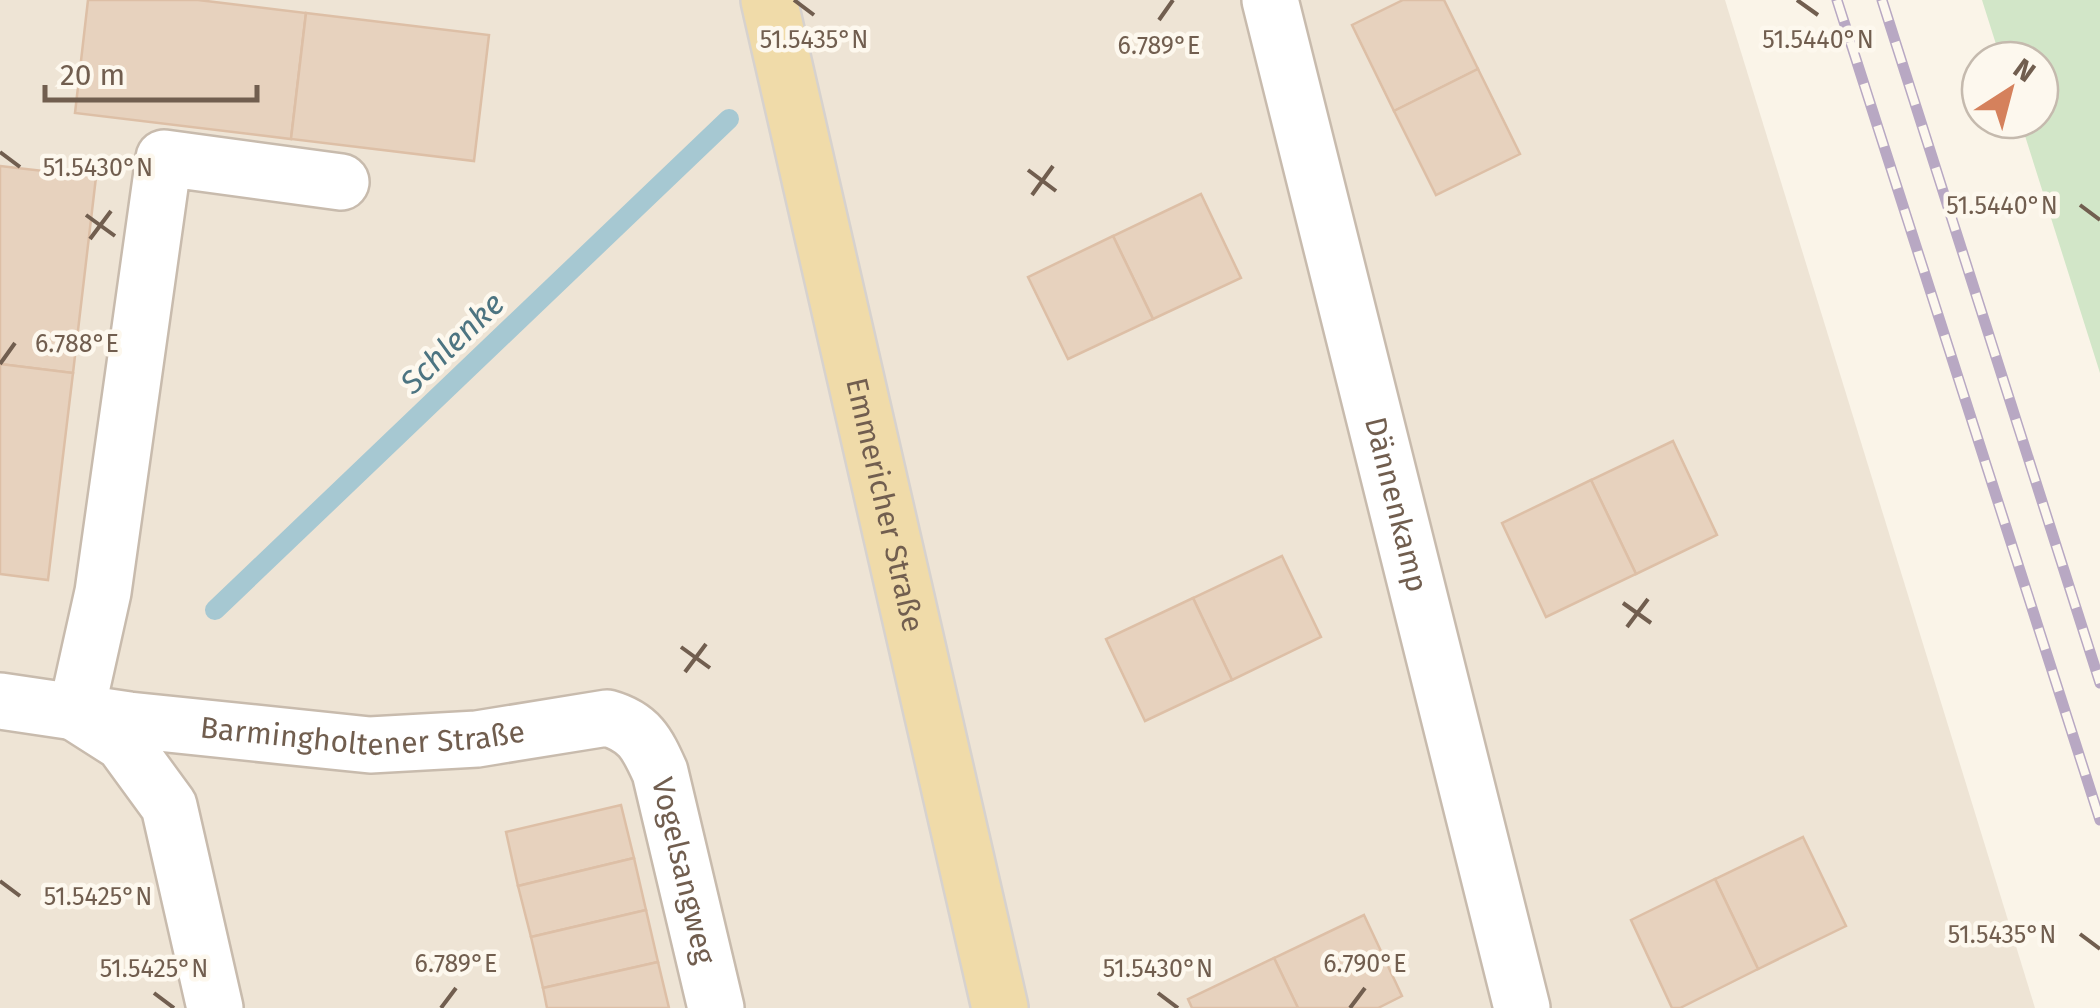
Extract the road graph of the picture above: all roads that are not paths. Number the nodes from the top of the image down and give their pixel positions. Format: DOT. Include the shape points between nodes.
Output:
graph roads {
  1 [pos="769,0"];
  2 [pos="1270,0"];
  3 [pos="342,182"];
  4 [pos="0,701"];
  5 [pos="76,714"];
  6 [pos="642,736"];
  7 [pos="216,1008"];
  8 [pos="716,1008"];
  9 [pos="1000,1008"];
  10 [pos="1522,1008"];
  1 -- 9 [label="main road, Emmericher Straße"];
  2 -- 10 [label="street, Dännenkamp"];
  3 -- 5 [label="street" via="164,158 103,592"];
  4 -- 5 [label="street, Barmingholtener Straße"];
  5 -- 6 [label="street, Barmingholtener Straße" via="370,744 477,740 608,718"];
  5 -- 7 [label="street, Barmingholtener Straße" via="123,743 170,806"];
  6 -- 8 [label="street, Vogelsangweg" via="660,772"];
}
